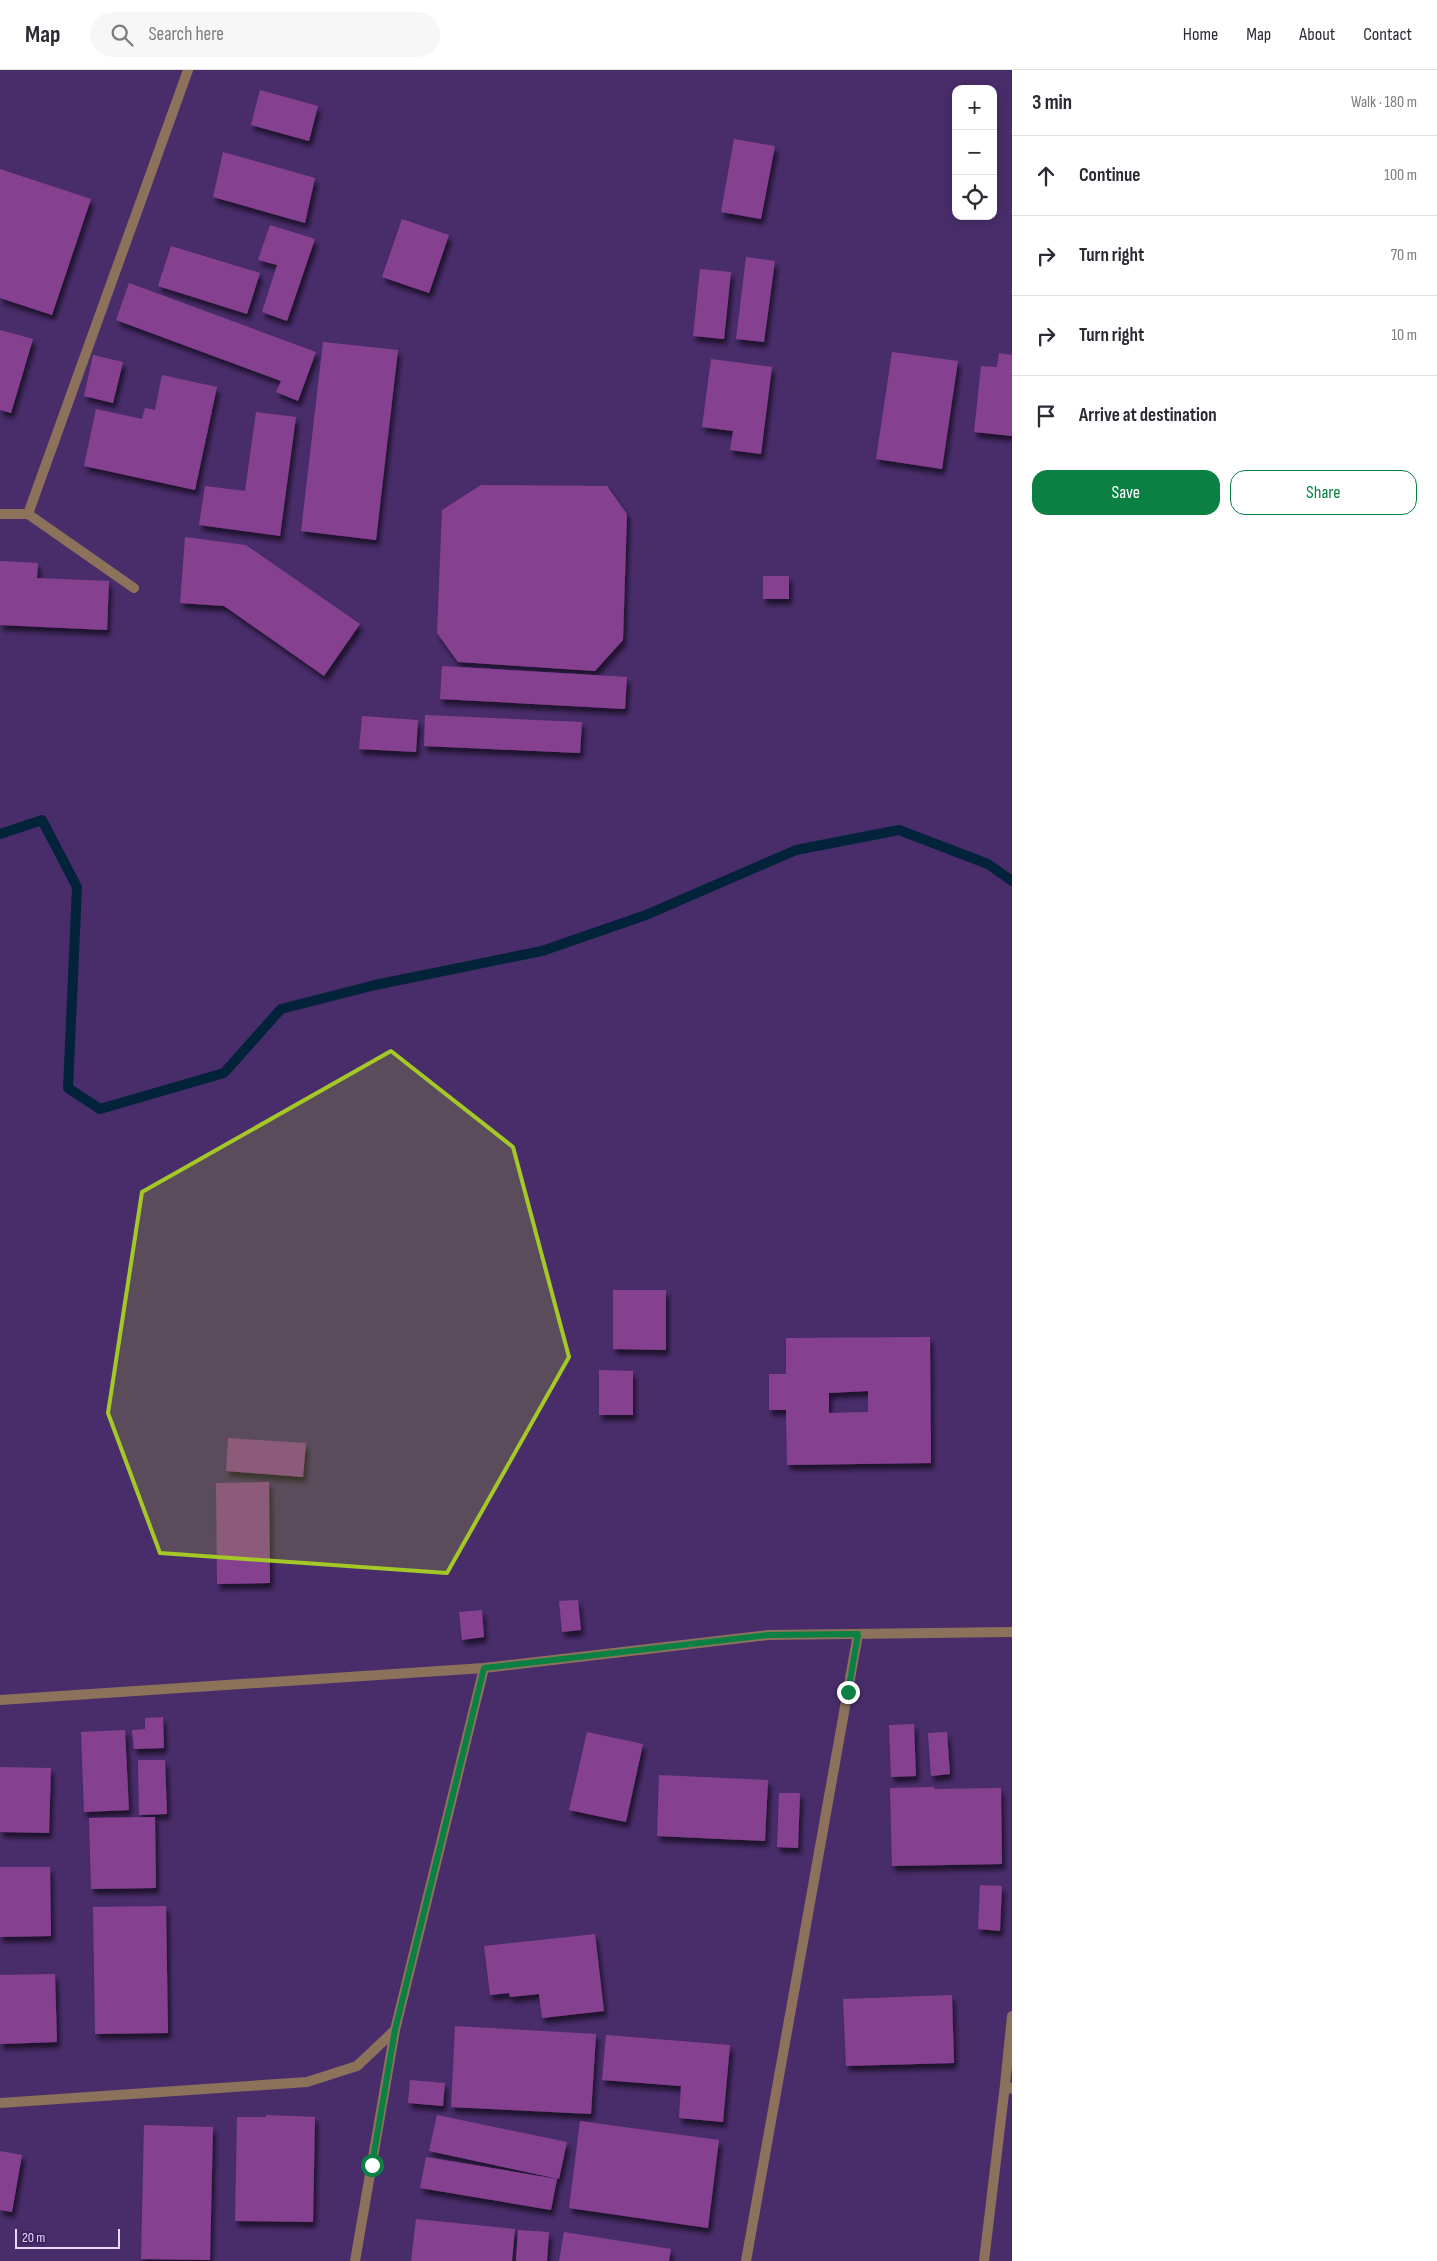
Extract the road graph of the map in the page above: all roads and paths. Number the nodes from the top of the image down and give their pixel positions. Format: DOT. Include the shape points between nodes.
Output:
graph roads {
  1 [pos="188,70"];
  2 [pos="0,514"];
  3 [pos="28,514"];
  4 [pos="134,588"];
  5 [pos="1012,1632"];
  6 [pos="858,1634"];
  7 [pos="484,1668"];
  8 [pos="0,1700"];
  9 [pos="1012,2016"];
  10 [pos="395,2030"];
  11 [pos="1008,2087"];
  12 [pos="0,2103"];
  13 [pos="355,2261"];
  14 [pos="746,2261"];
  15 [pos="984,2261"];
  1 -- 3 [label="street"];
  2 -- 3 [label="street"];
  3 -- 4 [label="street"];
  5 -- 6 [label="street"];
  6 -- 7 [label="street" via="768,1635"];
  6 -- 14 [label="street"];
  7 -- 8 [label="street"];
  7 -- 10 [label="street"];
  9 -- 11 [label="street"];
  10 -- 12 [label="street" via="357,2066 307,2082"];
  10 -- 13 [label="street"];
  11 -- 15 [label="street"];
}
